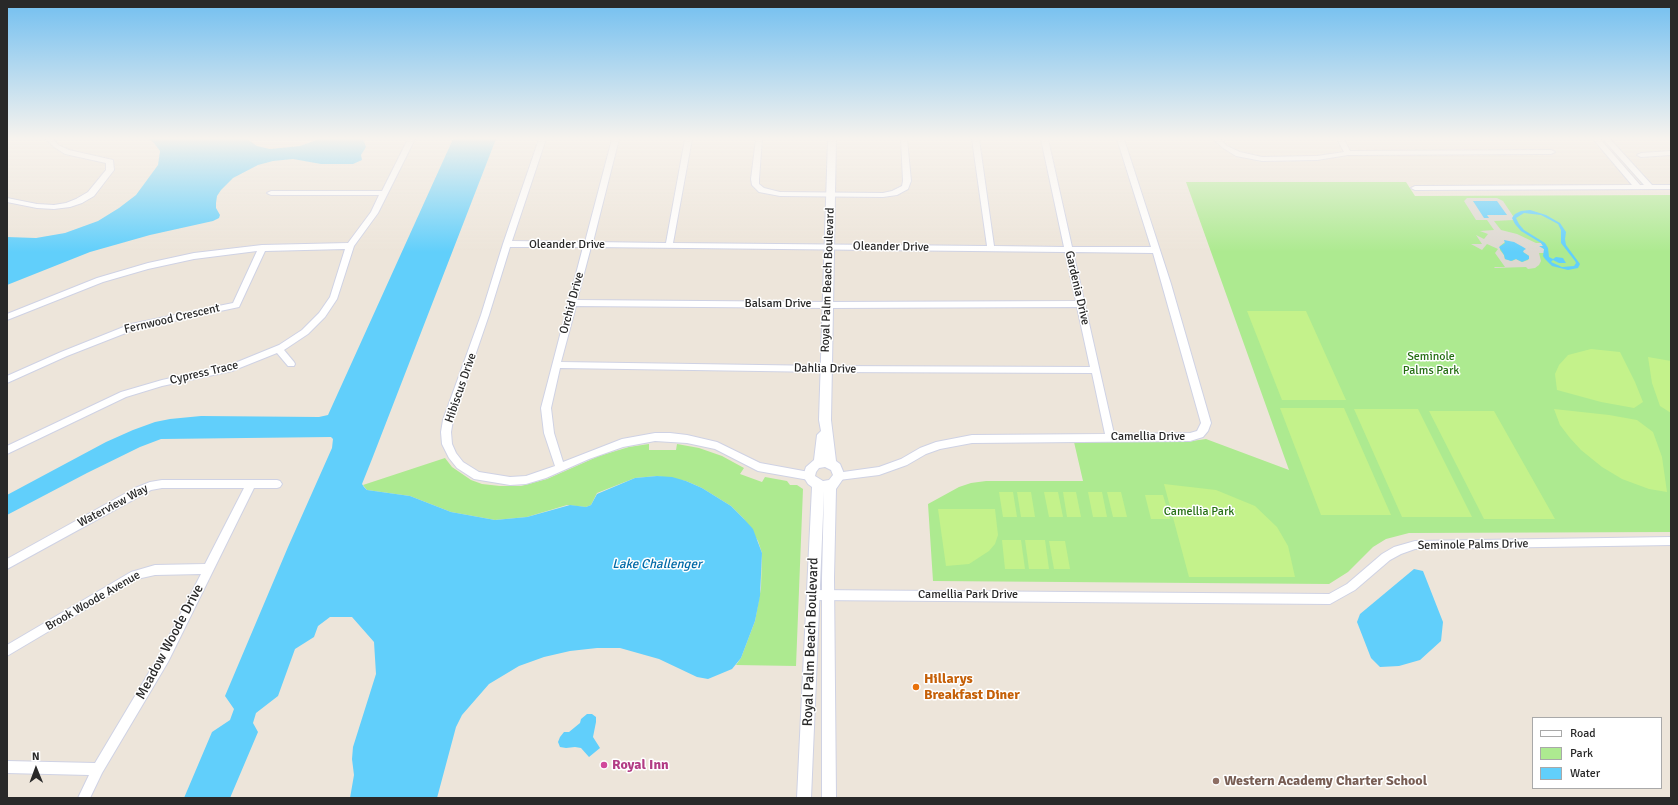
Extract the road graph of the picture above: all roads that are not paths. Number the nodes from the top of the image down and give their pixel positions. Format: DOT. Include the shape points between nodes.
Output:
graph roads {
  1 [pos="105,177"];
  2 [pos="393,177"];
  3 [pos="530,177"];
  4 [pos="606,177"];
  5 [pos="682,177"];
  6 [pos="755,177"];
  7 [pos="831,177"];
  8 [pos="907,177"];
  9 [pos="980,177"];
  10 [pos="1052,177"];
  11 [pos="1132,177"];
  12 [pos="1629,177"];
  13 [pos="1640,177"];
  14 [pos="1637,186"];
  15 [pos="1650,187"];
  16 [pos="1671,187"];
  17 [pos="1415,188"];
  18 [pos="271,193"];
  19 [pos="385,193"];
  20 [pos="831,194"];
  21 [pos="7,200"];
  22 [pos="507,244"];
  23 [pos="588,245"];
  24 [pos="669,245"];
  25 [pos="350,246"];
  26 [pos="830,246"];
  27 [pos="262,248"];
  28 [pos="991,249"];
  29 [pos="1068,249"];
  30 [pos="1156,250"];
  31 [pos="572,303"];
  32 [pos="1080,304"];
  33 [pos="828,305"];
  34 [pos="7,317"];
  35 [pos="279,349"];
  36 [pos="291,364"];
  37 [pos="556,365"];
  38 [pos="826,369"];
  39 [pos="1095,370"];
  40 [pos="7,380"];
  41 [pos="1110,437"];
  42 [pos="7,450"];
  43 [pos="560,467"];
  44 [pos="831,472"];
  45 [pos="812,477"];
  46 [pos="251,484"];
  47 [pos="277,484"];
  48 [pos="1671,541"];
  49 [pos="7,564"];
  50 [pos="209,569"];
  51 [pos="812,594"];
  52 [pos="828,594"];
  53 [pos="1124,597"];
  54 [pos="7,651"];
  55 [pos="7,767"];
  56 [pos="98,769"];
  57 [pos="84,798"];
  58 [pos="804,798"];
  59 [pos="829,798"];
  1 -- 21 [label="street" via="91,194 67,205 37,206"];
  2 -- 19 [label="street, Cypress Trace"];
  3 -- 22 [label="street, Hibiscus Drive"];
  4 -- 23 [label="street, Orchid Drive"];
  5 -- 24 [label="street"];
  6 -- 20 [label="street" via="756,185 762,190 780,194"];
  7 -- 20 [label="street, Royal Palm Beach Boulevard"];
  8 -- 20 [label="street" via="905,187 894,193"];
  9 -- 28 [label="street"];
  10 -- 29 [label="street, Gardenia Drive"];
  11 -- 30 [label="street, Camellia Drive"];
  12 -- 14 [label="street"];
  13 -- 15 [label="street"];
  14 -- 15 [label="street"];
  14 -- 17 [label="street"];
  15 -- 16 [label="street"];
  18 -- 19 [label="street"];
  19 -- 25 [label="street, Cypress Trace" via="368,224"];
  20 -- 26 [label="street, Royal Palm Beach Boulevard"];
  22 -- 23 [label="street, Oleander Drive"];
  22 -- 43 [label="street, Hibiscus Drive" via="486,315 448,420 447,444 460,465 477,476 510,481 526,480"];
  23 -- 24 [label="street, Oleander Drive"];
  23 -- 31 [label="street, Orchid Drive"];
  24 -- 26 [label="street, Oleander Drive"];
  25 -- 27 [label="street"];
  25 -- 35 [label="street, Cypress Trace" via="329,306 305,332"];
  26 -- 28 [label="street, Oleander Drive"];
  26 -- 33 [label="street, Royal Palm Beach Boulevard"];
  27 -- 34 [label="street" via="194,256 148,266 100,280"];
  27 -- 40 [label="street, Fernwood Crescent" via="236,305 134,326"];
  28 -- 29 [label="street, Oleander Drive"];
  29 -- 30 [label="street, Oleander Drive"];
  29 -- 32 [label="street, Gardenia Drive"];
  30 -- 41 [label="street, Camellia Drive" via="1206,427 1200,434 1190,437"];
  31 -- 33 [label="street, Balsam Drive"];
  31 -- 37 [label="street, Orchid Drive"];
  32 -- 33 [label="street, Balsam Drive"];
  32 -- 39 [label="street, Gardenia Drive"];
  33 -- 38 [label="street, Royal Palm Beach Boulevard"];
  35 -- 36 [label="street"];
  35 -- 42 [label="street, Cypress Trace" via="232,368 162,382 124,394"];
  37 -- 38 [label="street, Dahlia Drive"];
  37 -- 43 [label="street, Orchid Drive" via="546,408 549,433"];
  38 -- 39 [label="street, Dahlia Drive"];
  38 -- 44 [label="street, Royal Palm Beach Boulevard" via="825,420"];
  39 -- 41 [label="street, Gardenia Drive"];
  41 -- 44 [label="street, Camellia Drive" via="980,438 955,441 923,451 889,468 864,474"];
  43 -- 45 [label="street, Hibiscus Drive" via="622,443 670,437 717,446 758,467"];
  44 -- 45 [label="street"];
  44 -- 45 [label="street" via="822,486"];
  44 -- 52 [label="street, Royal Palm Beach Boulevard"];
  45 -- 51 [label="street, Royal Palm Beach Boulevard"];
  46 -- 47 [label="street, Waterview Way"];
  46 -- 49 [label="street, Waterview Way" via="150,486"];
  46 -- 50 [label="street, Meadow Woode Drive"];
  48 -- 53 [label="street, Seminole Palms Drive" via="1415,545 1386,557 1351,587 1330,599"];
  50 -- 54 [label="street, Brook Woode Avenue" via="155,570 135,575"];
  50 -- 56 [label="street, Meadow Woode Drive" via="164,658"];
  51 -- 52 [label="street, Camellia Park Drive"];
  51 -- 58 [label="street, Royal Palm Beach Boulevard"];
  52 -- 53 [label="street, Camellia Park Drive"];
  52 -- 59 [label="street, Royal Palm Beach Boulevard"];
  55 -- 56 [label="street"];
  56 -- 57 [label="street, Meadow Woode Drive"];
}
